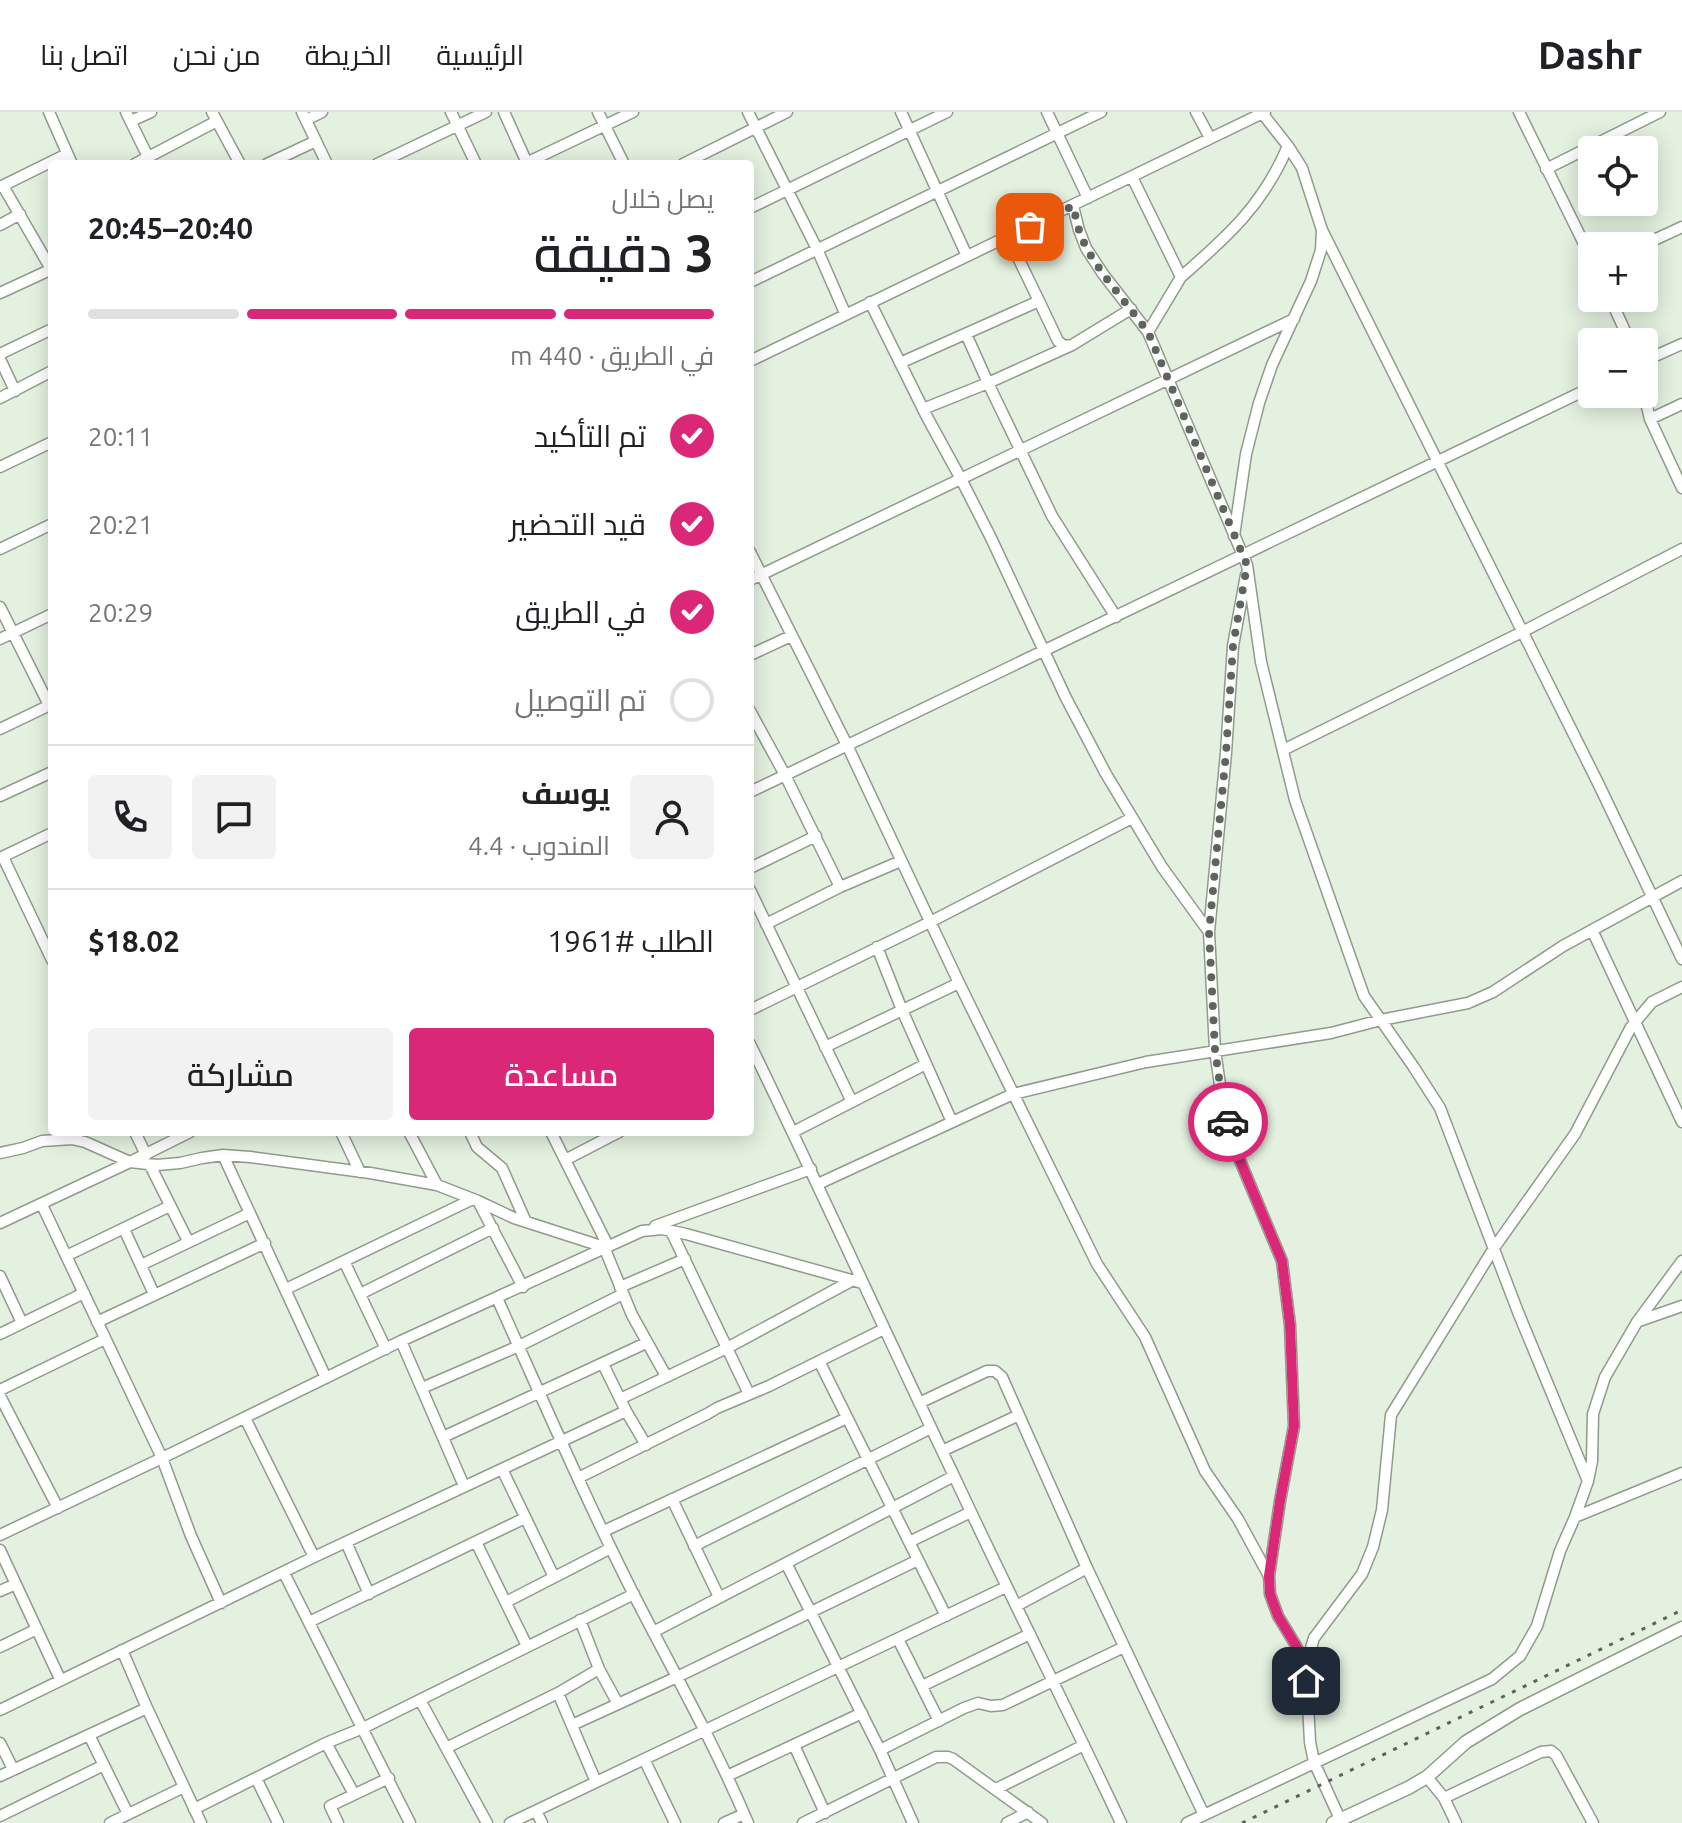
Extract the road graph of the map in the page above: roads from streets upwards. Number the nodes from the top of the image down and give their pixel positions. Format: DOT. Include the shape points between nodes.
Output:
graph roads {
  1 [pos="49,112"];
  2 [pos="151,112"];
  3 [pos="322,112"];
  4 [pos="451,112"];
  5 [pos="486,112"];
  6 [pos="504,112"];
  7 [pos="598,112"];
  8 [pos="633,112"];
  9 [pos="748,112"];
  10 [pos="787,112"];
  11 [pos="901,112"];
  12 [pos="947,112"];
  13 [pos="1047,112"];
  14 [pos="1101,112"];
  15 [pos="1196,112"];
  16 [pos="1519,112"];
  17 [pos="1660,112"];
  18 [pos="1263,113"];
  19 [pos="214,116"];
  20 [pos="304,116"];
  21 [pos="128,117"];
  22 [pos="457,125"];
  23 [pos="606,126"];
  24 [pos="755,128"];
  25 [pos="910,130"];
  26 [pos="1058,133"];
  27 [pos="1210,138"];
  28 [pos="316,141"];
  29 [pos="1288,146"];
  30 [pos="148,157"];
  31 [pos="70,159"];
  32 [pos="142,160"];
  33 [pos="238,160"];
  34 [pos="276,160"];
  35 [pos="325,160"];
  36 [pos="385,160"];
  37 [pos="474,160"];
  38 [pos="525,160"];
  39 [pos="532,160"];
  40 [pos="622,160"];
  41 [pos="691,160"];
  42 [pos="48,168"];
  43 [pos="1546,169"];
  44 [pos="1132,177"];
  45 [pos="1,186"];
  46 [pos="787,190"];
  47 [pos="939,191"];
  48 [pos="1088,198"];
  49 [pos="754,206"];
  50 [pos="1073,206"];
  51 [pos="20,214"];
  52 [pos="0,225"];
  53 [pos="1682,227"];
  54 [pos="1322,230"];
  55 [pos="1578,232"];
  56 [pos="1008,237"];
  57 [pos="1658,238"];
  58 [pos="817,249"];
  59 [pos="967,256"];
  60 [pos="48,262"];
  61 [pos="48,271"];
  62 [pos="1181,277"];
  63 [pos="754,280"];
  64 [pos="0,293"];
  65 [pos="1039,301"];
  66 [pos="870,302"];
  67 [pos="1131,309"];
  68 [pos="845,313"];
  69 [pos="1294,319"];
  70 [pos="48,331"];
  71 [pos="1148,332"];
  72 [pos="966,334"];
  73 [pos="1682,344"];
  74 [pos="1072,345"];
  75 [pos="1658,355"];
  76 [pos="0,356"];
  77 [pos="754,359"];
  78 [pos="900,363"];
  79 [pos="48,373"];
  80 [pos="1167,378"];
  81 [pos="988,383"];
  82 [pos="15,391"];
  83 [pos="1578,394"];
  84 [pos="0,398"];
  85 [pos="1682,404"];
  86 [pos="1647,408"];
  87 [pos="923,409"];
  88 [pos="1650,419"];
  89 [pos="48,444"];
  90 [pos="1020,450"];
  91 [pos="1437,462"];
  92 [pos="0,467"];
  93 [pos="961,479"];
  94 [pos="1682,488"];
  95 [pos="48,526"];
  96 [pos="1234,536"];
  97 [pos="0,549"];
  98 [pos="1682,549"];
  99 [pos="1242,554"];
  100 [pos="1247,565"];
  101 [pos="755,578"];
  102 [pos="0,607"];
  103 [pos="48,616"];
  104 [pos="1116,617"];
  105 [pos="1522,632"];
  106 [pos="13,633"];
  107 [pos="791,636"];
  108 [pos="0,639"];
  109 [pos="1044,650"];
  110 [pos="754,653"];
  111 [pos="48,698"];
  112 [pos="48,705"];
  113 [pos="754,718"];
  114 [pos="0,729"];
  115 [pos="847,745"];
  116 [pos="1283,750"];
  117 [pos="48,774"];
  118 [pos="785,775"];
  119 [pos="754,790"];
  120 [pos="0,796"];
  121 [pos="1132,818"];
  122 [pos="48,835"];
  123 [pos="816,836"];
  124 [pos="2,857"];
  125 [pos="901,861"];
  126 [pos="754,866"];
  127 [pos="1682,881"];
  128 [pos="840,887"];
  129 [pos="1652,896"];
  130 [pos="754,898"];
  131 [pos="930,922"];
  132 [pos="766,924"];
  133 [pos="1592,930"];
  134 [pos="1209,932"];
  135 [pos="877,947"];
  136 [pos="48,952"];
  137 [pos="1682,959"];
  138 [pos="959,983"];
  139 [pos="1682,987"];
  140 [pos="795,988"];
  141 [pos="754,1008"];
  142 [pos="902,1010"];
  143 [pos="1381,1020"];
  144 [pos="1635,1021"];
  145 [pos="825,1047"];
  146 [pos="1215,1050"];
  147 [pos="754,1063"];
  148 [pos="926,1064"];
  149 [pos="1013,1094"];
  150 [pos="852,1102"];
  151 [pos="952,1122"];
  152 [pos="1682,1122"];
  153 [pos="793,1132"];
  154 [pos="137,1136"];
  155 [pos="184,1136"];
  156 [pos="343,1136"];
  157 [pos="411,1136"];
  158 [pos="472,1136"];
  159 [pos="553,1136"];
  160 [pos="611,1136"];
  161 [pos="0,1153"];
  162 [pos="223,1155"];
  163 [pos="148,1160"];
  164 [pos="565,1160"];
  165 [pos="130,1162"];
  166 [pos="811,1169"];
  167 [pos="360,1172"];
  168 [pos="818,1184"];
  169 [pos="437,1185"];
  170 [pos="476,1200"];
  171 [pos="42,1205"];
  172 [pos="170,1206"];
  173 [pos="250,1213"];
  174 [pos="526,1222"];
  175 [pos="0,1223"];
  176 [pos="493,1228"];
  177 [pos="124,1229"];
  178 [pos="642,1231"];
  179 [pos="671,1231"];
  180 [pos="188,1241"];
  181 [pos="265,1243"];
  182 [pos="606,1246"];
  183 [pos="1494,1248"];
  184 [pos="66,1256"];
  185 [pos="685,1259"];
  186 [pos="344,1261"];
  187 [pos="1682,1261"];
  188 [pos="141,1265"];
  189 [pos="0,1276"];
  190 [pos="858,1282"];
  191 [pos="523,1287"];
  192 [pos="286,1289"];
  193 [pos="3,1291"];
  194 [pos="622,1291"];
  195 [pos="84,1293"];
  196 [pos="154,1294"];
  197 [pos="360,1294"];
  198 [pos="497,1298"];
  199 [pos="1682,1306"];
  200 [pos="97,1322"];
  201 [pos="1637,1322"];
  202 [pos="22,1323"];
  203 [pos="884,1329"];
  204 [pos="0,1334"];
  205 [pos="105,1339"];
  206 [pos="401,1341"];
  207 [pos="646,1343"];
  208 [pos="519,1346"];
  209 [pos="727,1348"];
  210 [pos="386,1349"];
  211 [pos="819,1361"];
  212 [pos="603,1364"];
  213 [pos="666,1376"];
  214 [pos="326,1378"];
  215 [pos="422,1388"];
  216 [pos="0,1393"];
  217 [pos="539,1393"];
  218 [pos="749,1394"];
  219 [pos="620,1399"];
  220 [pos="919,1403"];
  221 [pos="626,1411"];
  222 [pos="1019,1415"];
  223 [pos="245,1418"];
  224 [pos="847,1418"];
  225 [pos="931,1428"];
  226 [pos="443,1437"];
  227 [pos="560,1441"];
  228 [pos="646,1445"];
  229 [pos="942,1451"];
  230 [pos="162,1458"];
  231 [pos="868,1460"];
  232 [pos="502,1469"];
  233 [pos="1682,1473"];
  234 [pos="954,1476"];
  235 [pos="578,1478"];
  236 [pos="1588,1481"];
  237 [pos="464,1486"];
  238 [pos="672,1499"];
  239 [pos="58,1508"];
  240 [pos="892,1509"];
  241 [pos="971,1512"];
  242 [pos="1575,1517"];
  243 [pos="525,1518"];
  244 [pos="604,1531"];
  245 [pos="0,1535"];
  246 [pos="346,1542"];
  247 [pos="476,1542"];
  248 [pos="909,1542"];
  249 [pos="694,1546"];
  250 [pos="611,1548"];
  251 [pos="0,1550"];
  252 [pos="314,1557"];
  253 [pos="918,1560"];
  254 [pos="786,1563"];
  255 [pos="1087,1568"];
  256 [pos="284,1573"];
  257 [pos="1269,1576"];
  258 [pos="554,1577"];
  259 [pos="16,1584"];
  260 [pos="1006,1587"];
  261 [pos="0,1591"];
  262 [pos="369,1594"];
  263 [pos="634,1594"];
  264 [pos="719,1597"];
  265 [pos="506,1602"];
  266 [pos="221,1603"];
  267 [pos="1016,1606"];
  268 [pos="812,1613"];
  269 [pos="946,1616"];
  270 [pos="580,1620"];
  271 [pos="309,1622"];
  272 [pos="1682,1628"];
  273 [pos="37,1629"];
  274 [pos="653,1632"];
  275 [pos="1030,1634"];
  276 [pos="898,1639"];
  277 [pos="527,1646"];
  278 [pos="0,1647"];
  279 [pos="1124,1647"];
  280 [pos="122,1650"];
  281 [pos="1306,1665"];
  282 [pos="840,1667"];
  283 [pos="599,1669"];
  284 [pos="677,1677"];
  285 [pos="60,1679"];
  286 [pos="1053,1681"];
  287 [pos="922,1686"];
  288 [pos="558,1693"];
  289 [pos="420,1700"];
  290 [pos="618,1704"];
  291 [pos="147,1708"];
  292 [pos="0,1710"];
  293 [pos="862,1713"];
  294 [pos="939,1721"];
  295 [pos="572,1725"];
  296 [pos="363,1728"];
  297 [pos="705,1731"];
  298 [pos="89,1735"];
  299 [pos="0,1743"];
  300 [pos="326,1743"];
  301 [pos="794,1745"];
  302 [pos="1084,1745"];
  303 [pos="446,1748"];
  304 [pos="880,1750"];
  305 [pos="644,1759"];
  306 [pos="1314,1762"];
  307 [pos="104,1765"];
  308 [pos="13,1769"];
  309 [pos="0,1776"];
  310 [pos="727,1776"];
  311 [pos="1427,1777"];
  312 [pos="256,1778"];
  313 [pos="389,1778"];
  314 [pos="894,1778"];
  315 [pos="596,1782"];
  316 [pos="184,1787"];
  317 [pos="996,1789"];
  318 [pos="354,1794"];
  319 [pos="1444,1798"];
  320 [pos="536,1811"];
  321 [pos="1028,1812"];
  322 [pos="825,1813"];
  323 [pos="128,1814"];
  324 [pos="1204,1815"];
  325 [pos="0,1816"];
  326 [pos="196,1818"];
  327 [pos="746,1818"];
  328 [pos="1336,1821"];
  329 [pos="110,1823"];
  330 [pos="278,1823"];
  331 [pos="338,1823"];
  332 [pos="410,1823"];
  333 [pos="487,1823"];
  334 [pos="510,1823"];
  335 [pos="542,1823"];
  336 [pos="675,1823"];
  337 [pos="724,1823"];
  338 [pos="803,1823"];
  339 [pos="913,1823"];
  340 [pos="1007,1823"];
  341 [pos="1042,1823"];
  342 [pos="1121,1823"];
  343 [pos="1187,1823"];
  344 [pos="1456,1823"];
  345 [pos="1593,1823"];
  1 -- 31 [label="street"];
  2 -- 21 [label="street"];
  3 -- 20 [label="street"];
  4 -- 22 [label="street"];
  5 -- 22 [label="street"];
  6 -- 38 [label="street"];
  7 -- 23 [label="street"];
  8 -- 23 [label="street"];
  9 -- 24 [label="street"];
  10 -- 24 [label="street"];
  11 -- 25 [label="street"];
  12 -- 25 [label="street"];
  13 -- 26 [label="street"];
  14 -- 26 [label="street"];
  15 -- 27 [label="street"];
  16 -- 43 [label="street"];
  17 -- 43 [label="street"];
  18 -- 27 [label="street"];
  18 -- 29 [label="street"];
  19 -- 30 [label="street"];
  19 -- 33 [label="street"];
  20 -- 28 [label="street"];
  21 -- 30 [label="street"];
  22 -- 36 [label="street"];
  22 -- 37 [label="street"];
  23 -- 39 [label="street"];
  23 -- 40 [label="street"];
  24 -- 41 [label="street"];
  24 -- 46 [label="street"];
  25 -- 46 [label="street"];
  25 -- 47 [label="street"];
  26 -- 47 [label="street"];
  26 -- 48 [label="street"];
  27 -- 44 [label="street"];
  28 -- 34 [label="street"];
  28 -- 35 [label="street"];
  29 -- 54 [label="street" via="1302,168"];
  29 -- 62 [label="street" via="1259,198 1228,236"];
  30 -- 32 [label="street"];
  42 -- 45 [label="street"];
  43 -- 55 [label="street"];
  44 -- 48 [label="street"];
  44 -- 62 [label="street"];
  45 -- 51 [label="street"];
  46 -- 49 [label="street"];
  46 -- 58 [label="street"];
  47 -- 58 [label="street"];
  47 -- 59 [label="street"];
  48 -- 50 [label="street"];
  50 -- 56 [label="street"];
  50 -- 67 [label="street" via="1086,248"];
  51 -- 52 [label="street"];
  51 -- 60 [label="street"];
  53 -- 57 [label="street"];
  54 -- 69 [label="street" via="1318,261"];
  54 -- 91 [label="street"];
  56 -- 59 [label="street"];
  56 -- 65 [label="street"];
  58 -- 63 [label="street"];
  58 -- 68 [label="street"];
  59 -- 66 [label="street"];
  61 -- 64 [label="street"];
  62 -- 71 [label="street"];
  65 -- 72 [label="street"];
  65 -- 74 [label="street" via="1058,341"];
  66 -- 68 [label="street"];
  66 -- 78 [label="street"];
  67 -- 71 [label="street"];
  67 -- 74 [label="street"];
  68 -- 77 [label="street"];
  69 -- 80 [label="street"];
  69 -- 96 [label="street" via="1259,403"];
  70 -- 76 [label="street"];
  71 -- 80 [label="street"];
  72 -- 78 [label="street"];
  72 -- 81 [label="street"];
  73 -- 75 [label="street"];
  74 -- 81 [label="street"];
  76 -- 82 [label="street"];
  78 -- 87 [label="street"];
  79 -- 82 [label="street"];
  80 -- 90 [label="street"];
  80 -- 96 [label="street"];
  81 -- 87 [label="street"];
  81 -- 90 [label="street"];
  82 -- 84 [label="street"];
  83 -- 91 [label="street"];
  85 -- 88 [label="street"];
  86 -- 88 [label="street"];
  87 -- 93 [label="street"];
  88 -- 94 [label="street"];
  89 -- 92 [label="street"];
  90 -- 93 [label="street"];
  90 -- 104 [label="street" via="1052,516"];
  91 -- 99 [label="street"];
  91 -- 105 [label="street"];
  93 -- 101 [label="street"];
  93 -- 109 [label="street"];
  95 -- 97 [label="street"];
  96 -- 99 [label="street"];
  98 -- 105 [label="street"];
  99 -- 100 [label="street"];
  99 -- 104 [label="street"];
  100 -- 116 [label="street" via="1261,662"];
  100 -- 134 [label="street" via="1233,646"];
  101 -- 107 [label="street"];
  102 -- 106 [label="street"];
  103 -- 106 [label="street"];
  104 -- 109 [label="street"];
  105 -- 116 [label="street"];
  105 -- 129 [label="street"];
  106 -- 108 [label="street"];
  106 -- 111 [label="street"];
  107 -- 110 [label="street"];
  107 -- 115 [label="street"];
  109 -- 115 [label="street"];
  109 -- 121 [label="street"];
  112 -- 114 [label="street"];
  113 -- 118 [label="street"];
  115 -- 118 [label="street"];
  115 -- 125 [label="street"];
  116 -- 143 [label="street" via="1295,800 1364,996"];
  117 -- 120 [label="street"];
  118 -- 119 [label="street"];
  118 -- 123 [label="street"];
  121 -- 131 [label="street"];
  121 -- 134 [label="street"];
  122 -- 124 [label="street"];
  123 -- 126 [label="street"];
  123 -- 128 [label="street"];
  124 -- 136 [label="street"];
  125 -- 128 [label="street"];
  125 -- 131 [label="street"];
  127 -- 129 [label="street"];
  128 -- 132 [label="street"];
  129 -- 133 [label="street"];
  129 -- 137 [label="street"];
  130 -- 132 [label="street"];
  131 -- 135 [label="street"];
  131 -- 138 [label="street"];
  132 -- 140 [label="street"];
  133 -- 143 [label="street" via="1468,1003"];
  133 -- 144 [label="street"];
  134 -- 146 [label="street"];
  135 -- 140 [label="street"];
  135 -- 142 [label="street"];
  138 -- 142 [label="street"];
  138 -- 149 [label="street"];
  139 -- 144 [label="street" via="1652,1002"];
  140 -- 141 [label="street"];
  140 -- 145 [label="street"];
  142 -- 145 [label="street"];
  142 -- 148 [label="street"];
  143 -- 146 [label="street"];
  143 -- 183 [label="street" via="1440,1108"];
  144 -- 152 [label="street"];
  144 -- 183 [label="street" via="1575,1134"];
  145 -- 150 [label="street"];
  146 -- 149 [label="street"];
  146 -- 257 [label="street" via="1236,1151 1282,1261 1290,1325 1294,1426"];
  147 -- 153 [label="street"];
  148 -- 150 [label="street"];
  148 -- 151 [label="street"];
  149 -- 151 [label="street"];
  149 -- 257 [label="street" via="1097,1264 1145,1337 1205,1471"];
  150 -- 153 [label="street"];
  151 -- 168 [label="street"];
  153 -- 166 [label="street"];
  154 -- 163 [label="street"];
  155 -- 163 [label="street"];
  156 -- 167 [label="street"];
  157 -- 169 [label="street"];
  158 -- 174 [label="street" via="502,1168"];
  159 -- 164 [label="street"];
  160 -- 164 [label="street"];
  161 -- 165 [label="street" via="72,1139"];
  162 -- 163 [label="street" via="180,1163"];
  162 -- 167 [label="street"];
  162 -- 173 [label="street"];
  163 -- 165 [label="street"];
  163 -- 172 [label="street"];
  164 -- 182 [label="street"];
  165 -- 171 [label="street"];
  166 -- 168 [label="street"];
  166 -- 178 [label="street"];
  167 -- 169 [label="street"];
  168 -- 190 [label="street"];
  169 -- 170 [label="street"];
  170 -- 174 [label="street"];
  170 -- 176 [label="street"];
  170 -- 186 [label="street"];
  171 -- 175 [label="street"];
  171 -- 184 [label="street"];
  172 -- 177 [label="street"];
  172 -- 180 [label="street"];
  173 -- 180 [label="street"];
  173 -- 181 [label="street"];
  174 -- 182 [label="street"];
  176 -- 191 [label="street"];
  176 -- 197 [label="street"];
  177 -- 184 [label="street"];
  177 -- 188 [label="street"];
  178 -- 179 [label="street"];
  178 -- 182 [label="street"];
  179 -- 185 [label="street"];
  179 -- 190 [label="street"];
  180 -- 188 [label="street"];
  181 -- 192 [label="street"];
  181 -- 196 [label="street"];
  182 -- 191 [label="street"];
  182 -- 194 [label="street"];
  183 -- 236 [label="street"];
  183 -- 281 [label="street" via="1391,1415 1373,1547 1362,1574 1314,1638"];
  184 -- 195 [label="street"];
  185 -- 194 [label="street"];
  185 -- 209 [label="street"];
  186 -- 192 [label="street"];
  186 -- 197 [label="street"];
  187 -- 201 [label="street"];
  188 -- 196 [label="street"];
  189 -- 193 [label="street"];
  190 -- 203 [label="street"];
  190 -- 209 [label="street"];
  191 -- 198 [label="street"];
  192 -- 214 [label="street"];
  193 -- 202 [label="street"];
  194 -- 207 [label="street"];
  194 -- 208 [label="street"];
  195 -- 200 [label="street"];
  195 -- 202 [label="street"];
  196 -- 200 [label="street"];
  197 -- 210 [label="street"];
  198 -- 206 [label="street"];
  198 -- 208 [label="street"];
  199 -- 201 [label="street"];
  200 -- 205 [label="street"];
  201 -- 236 [label="street" via="1605,1377 1593,1414"];
  202 -- 204 [label="street"];
  203 -- 211 [label="street"];
  203 -- 220 [label="street"];
  205 -- 216 [label="street"];
  205 -- 230 [label="street"];
  206 -- 210 [label="street"];
  206 -- 215 [label="street"];
  207 -- 212 [label="street"];
  207 -- 213 [label="street"];
  208 -- 215 [label="street"];
  208 -- 217 [label="street"];
  209 -- 213 [label="street"];
  209 -- 218 [label="street"];
  210 -- 214 [label="street"];
  211 -- 218 [label="street"];
  211 -- 224 [label="street"];
  212 -- 217 [label="street"];
  212 -- 219 [label="street"];
  213 -- 219 [label="street"];
  214 -- 223 [label="street"];
  215 -- 226 [label="street"];
  216 -- 239 [label="street"];
  217 -- 226 [label="street"];
  217 -- 227 [label="street"];
  218 -- 228 [label="street"];
  219 -- 221 [label="street"];
  220 -- 222 [label="street" via="995,1371"];
  220 -- 225 [label="street"];
  221 -- 227 [label="street"];
  221 -- 228 [label="street"];
  222 -- 229 [label="street"];
  222 -- 255 [label="street"];
  223 -- 230 [label="street"];
  223 -- 252 [label="street"];
  224 -- 231 [label="street"];
  224 -- 238 [label="street"];
  225 -- 229 [label="street"];
  225 -- 231 [label="street"];
  226 -- 237 [label="street"];
  227 -- 232 [label="street"];
  227 -- 235 [label="street"];
  228 -- 235 [label="street"];
  229 -- 234 [label="street"];
  230 -- 239 [label="street"];
  230 -- 266 [label="street"];
  231 -- 240 [label="street"];
  231 -- 249 [label="street"];
  232 -- 237 [label="street"];
  232 -- 243 [label="street"];
  233 -- 242 [label="street"];
  234 -- 240 [label="street"];
  234 -- 241 [label="street"];
  235 -- 244 [label="street"];
  236 -- 242 [label="street"];
  237 -- 246 [label="street"];
  238 -- 244 [label="street"];
  238 -- 249 [label="street"];
  239 -- 245 [label="street"];
  240 -- 248 [label="street"];
  240 -- 254 [label="street"];
  241 -- 248 [label="street"];
  241 -- 260 [label="street"];
  242 -- 306 [label="street" via="1537,1626 1520,1656 1492,1679"];
  243 -- 247 [label="street"];
  243 -- 258 [label="street"];
  244 -- 250 [label="street"];
  246 -- 252 [label="street"];
  246 -- 262 [label="street"];
  247 -- 262 [label="street"];
  247 -- 265 [label="street"];
  248 -- 253 [label="street"];
  249 -- 264 [label="street"];
  250 -- 258 [label="street"];
  250 -- 263 [label="street"];
  251 -- 259 [label="street"];
  252 -- 256 [label="street"];
  253 -- 268 [label="street"];
  253 -- 269 [label="street"];
  254 -- 264 [label="street"];
  254 -- 268 [label="street"];
  255 -- 267 [label="street"];
  255 -- 279 [label="street"];
  256 -- 266 [label="street"];
  256 -- 271 [label="street"];
  257 -- 281 [label="street" via="1278,1616"];
  258 -- 265 [label="street"];
  259 -- 261 [label="street"];
  259 -- 273 [label="street"];
  260 -- 267 [label="street"];
  260 -- 269 [label="street"];
  262 -- 271 [label="street"];
  263 -- 270 [label="street"];
  263 -- 274 [label="street"];
  264 -- 274 [label="street"];
  265 -- 277 [label="street"];
  266 -- 280 [label="street"];
  267 -- 275 [label="street"];
  268 -- 282 [label="street"];
  268 -- 284 [label="street"];
  269 -- 276 [label="street"];
  270 -- 277 [label="street"];
  270 -- 283 [label="street"];
  271 -- 296 [label="street"];
  272 -- 311 [label="street" via="1520,1709 1466,1742"];
  273 -- 278 [label="street"];
  273 -- 285 [label="street"];
  274 -- 284 [label="street"];
  275 -- 286 [label="street"];
  275 -- 287 [label="street"];
  276 -- 282 [label="street"];
  276 -- 287 [label="street"];
  277 -- 289 [label="street"];
  279 -- 286 [label="street"];
  279 -- 324 [label="street"];
  280 -- 285 [label="street"];
  280 -- 291 [label="street"];
  281 -- 306 [label="street"];
  282 -- 293 [label="street"];
  282 -- 297 [label="street"];
  283 -- 288 [label="street"];
  283 -- 290 [label="street"];
  284 -- 290 [label="street"];
  284 -- 297 [label="street"];
  285 -- 292 [label="street"];
  286 -- 294 [label="street" via="1003,1705 978,1703"];
  286 -- 302 [label="street"];
  287 -- 294 [label="street"];
  288 -- 295 [label="street"];
  288 -- 303 [label="street"];
  289 -- 296 [label="street"];
  289 -- 303 [label="street"];
  290 -- 295 [label="street"];
  291 -- 298 [label="street"];
  291 -- 316 [label="street"];
  293 -- 301 [label="street"];
  293 -- 304 [label="street"];
  294 -- 304 [label="street"];
  295 -- 315 [label="street"];
  296 -- 300 [label="street"];
  296 -- 313 [label="street"];
  297 -- 305 [label="street"];
  297 -- 310 [label="street"];
  298 -- 307 [label="street"];
  298 -- 308 [label="street"];
  299 -- 308 [label="street"];
  300 -- 312 [label="street"];
  300 -- 318 [label="street"];
  301 -- 310 [label="street"];
  301 -- 322 [label="street"];
  302 -- 317 [label="street"];
  302 -- 342 [label="street"];
  303 -- 333 [label="street"];
  304 -- 314 [label="street"];
  305 -- 315 [label="street"];
  305 -- 336 [label="street"];
  306 -- 324 [label="street"];
  306 -- 328 [label="street"];
  307 -- 323 [label="street"];
  307 -- 325 [label="street"];
  308 -- 309 [label="street"];
  310 -- 327 [label="street"];
  311 -- 319 [label="street"];
  311 -- 328 [label="street"];
  312 -- 326 [label="street"];
  312 -- 330 [label="street"];
  313 -- 318 [label="street"];
  313 -- 332 [label="street"];
  314 -- 317 [label="street" via="936,1757 948,1757"];
  314 -- 322 [label="street"];
  314 -- 339 [label="street"];
  315 -- 320 [label="street"];
  316 -- 323 [label="street"];
  316 -- 326 [label="street"];
  317 -- 321 [label="street"];
  318 -- 331 [label="street" via="329,1806"];
  319 -- 344 [label="street"];
  319 -- 345 [label="street" via="1551,1751"];
  320 -- 334 [label="street"];
  320 -- 335 [label="street"];
  321 -- 340 [label="street"];
  321 -- 341 [label="street"];
  322 -- 338 [label="street"];
  323 -- 329 [label="street"];
  324 -- 343 [label="street"];
  327 -- 337 [label="street"];
}
